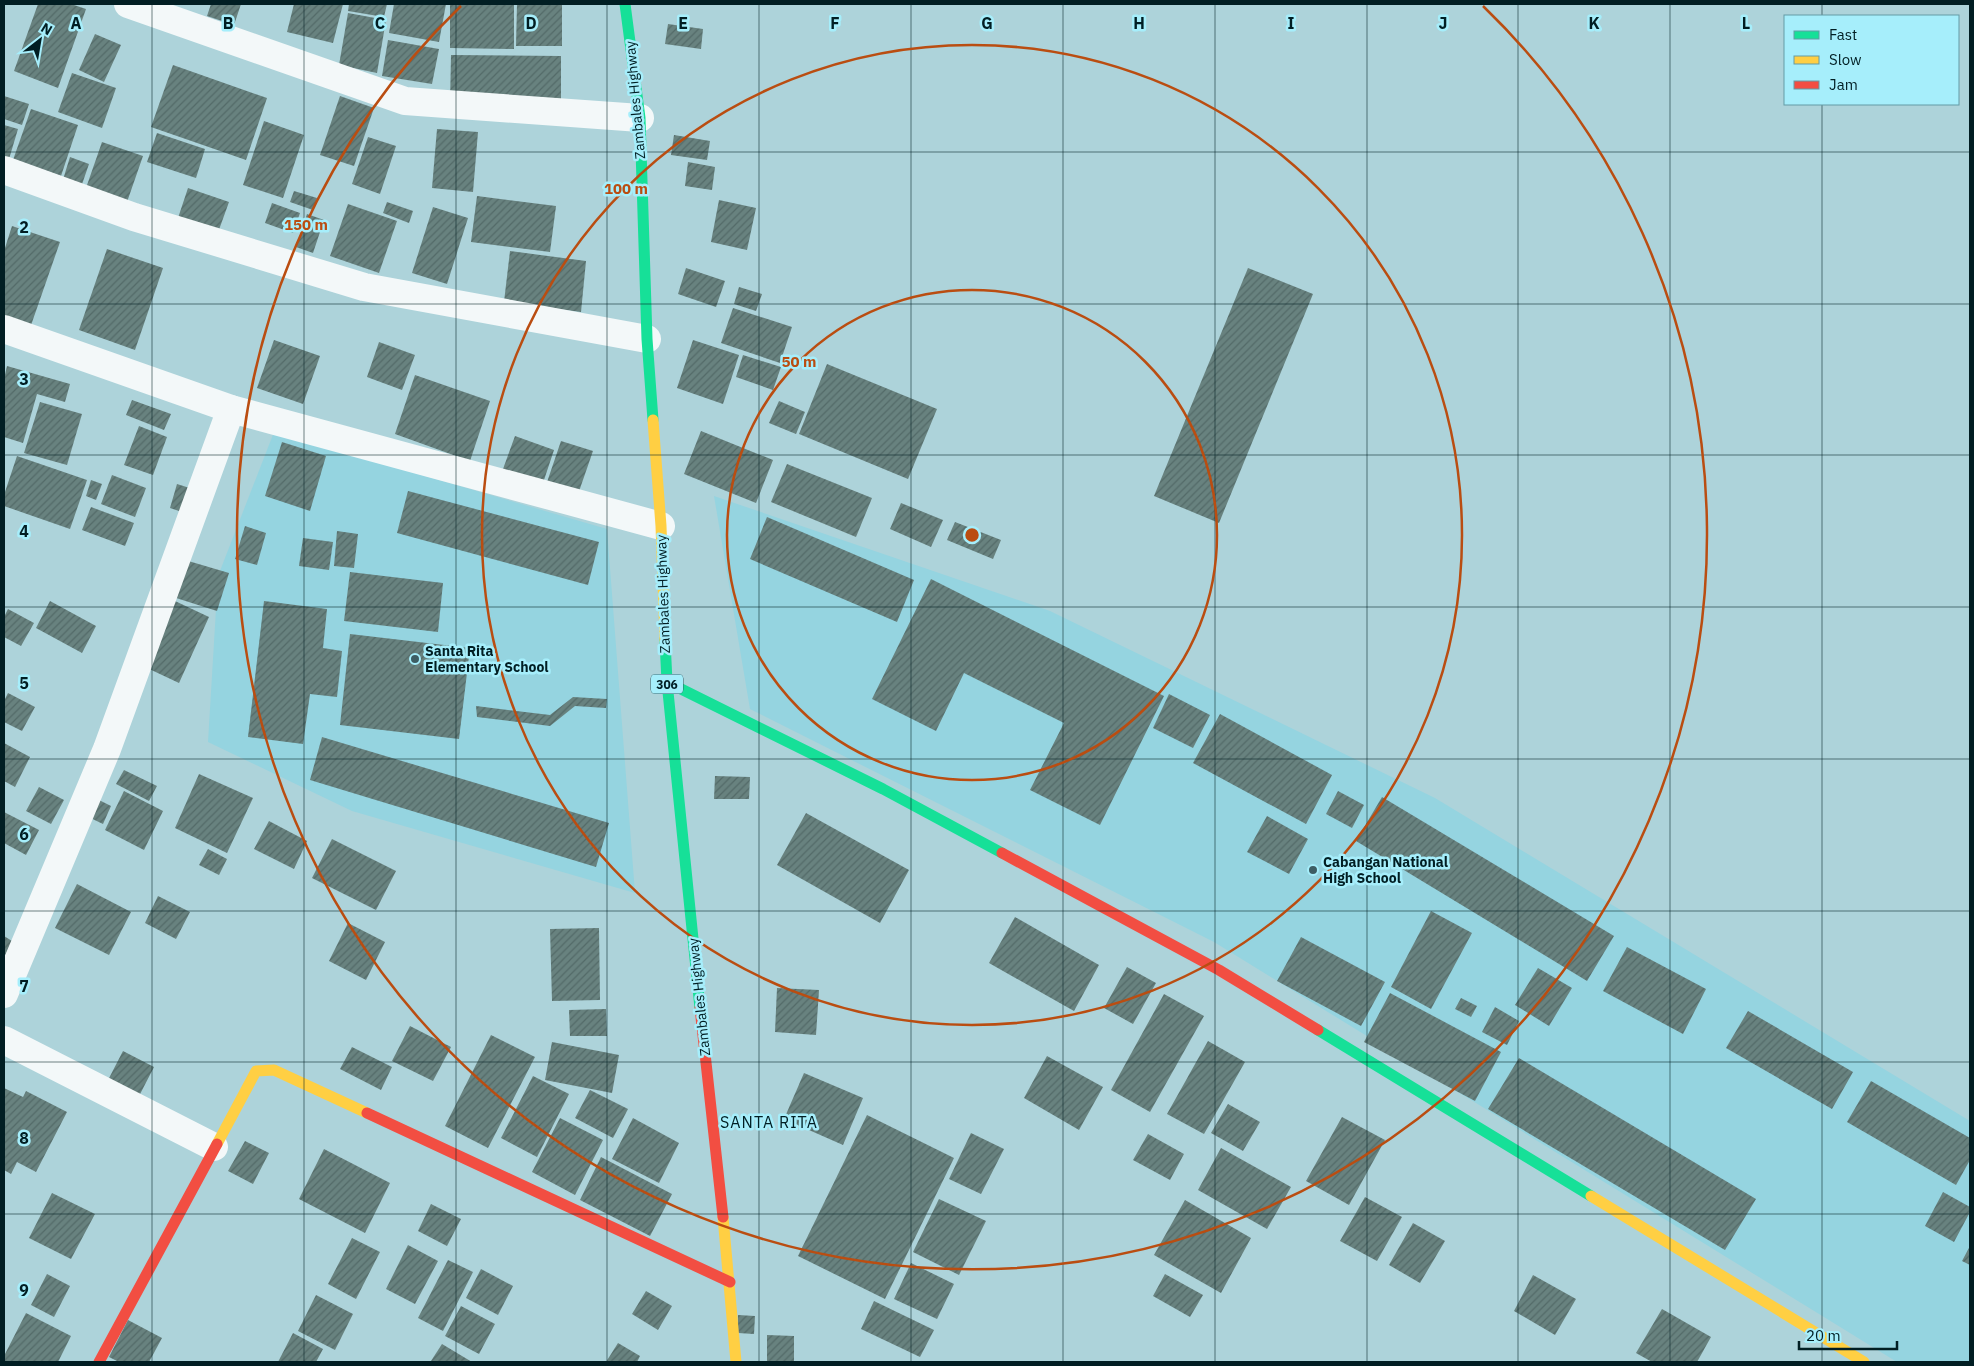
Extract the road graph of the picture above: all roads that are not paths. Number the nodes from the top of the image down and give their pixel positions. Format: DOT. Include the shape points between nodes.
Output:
graph roads {
  1 [pos="128,4"];
  2 [pos="625,4"];
  3 [pos="640,118"];
  4 [pos="4,170"];
  5 [pos="4,329"];
  6 [pos="648,339"];
  7 [pos="231,409"];
  8 [pos="661,526"];
  9 [pos="667,682"];
  10 [pos="4,994"];
  11 [pos="4,1040"];
  12 [pos="214,1147"];
  13 [pos="730,1282"];
  14 [pos="99,1362"];
  15 [pos="736,1362"];
  16 [pos="1864,1362"];
  1 -- 3 [label="street" via="405,101"];
  2 -- 3 [label="street, Zambales Highway / 306"];
  3 -- 6 [label="street, Zambales Highway / 306"];
  4 -- 6 [label="street" via="134,217 364,287"];
  5 -- 7 [label="street"];
  6 -- 8 [label="street, Zambales Highway / 306"];
  7 -- 8 [label="street"];
  7 -- 10 [label="street" via="107,749"];
  8 -- 9 [label="street, Zambales Highway / 306"];
  9 -- 13 [label="street, Zambales Highway / 306"];
  9 -- 16 [label="street" via="883,789 1219,970"];
  11 -- 12 [label="street"];
  12 -- 13 [label="street" via="256,1071 274,1070"];
  12 -- 14 [label="street"];
  13 -- 15 [label="street, Zambales Highway / 306"];
}
